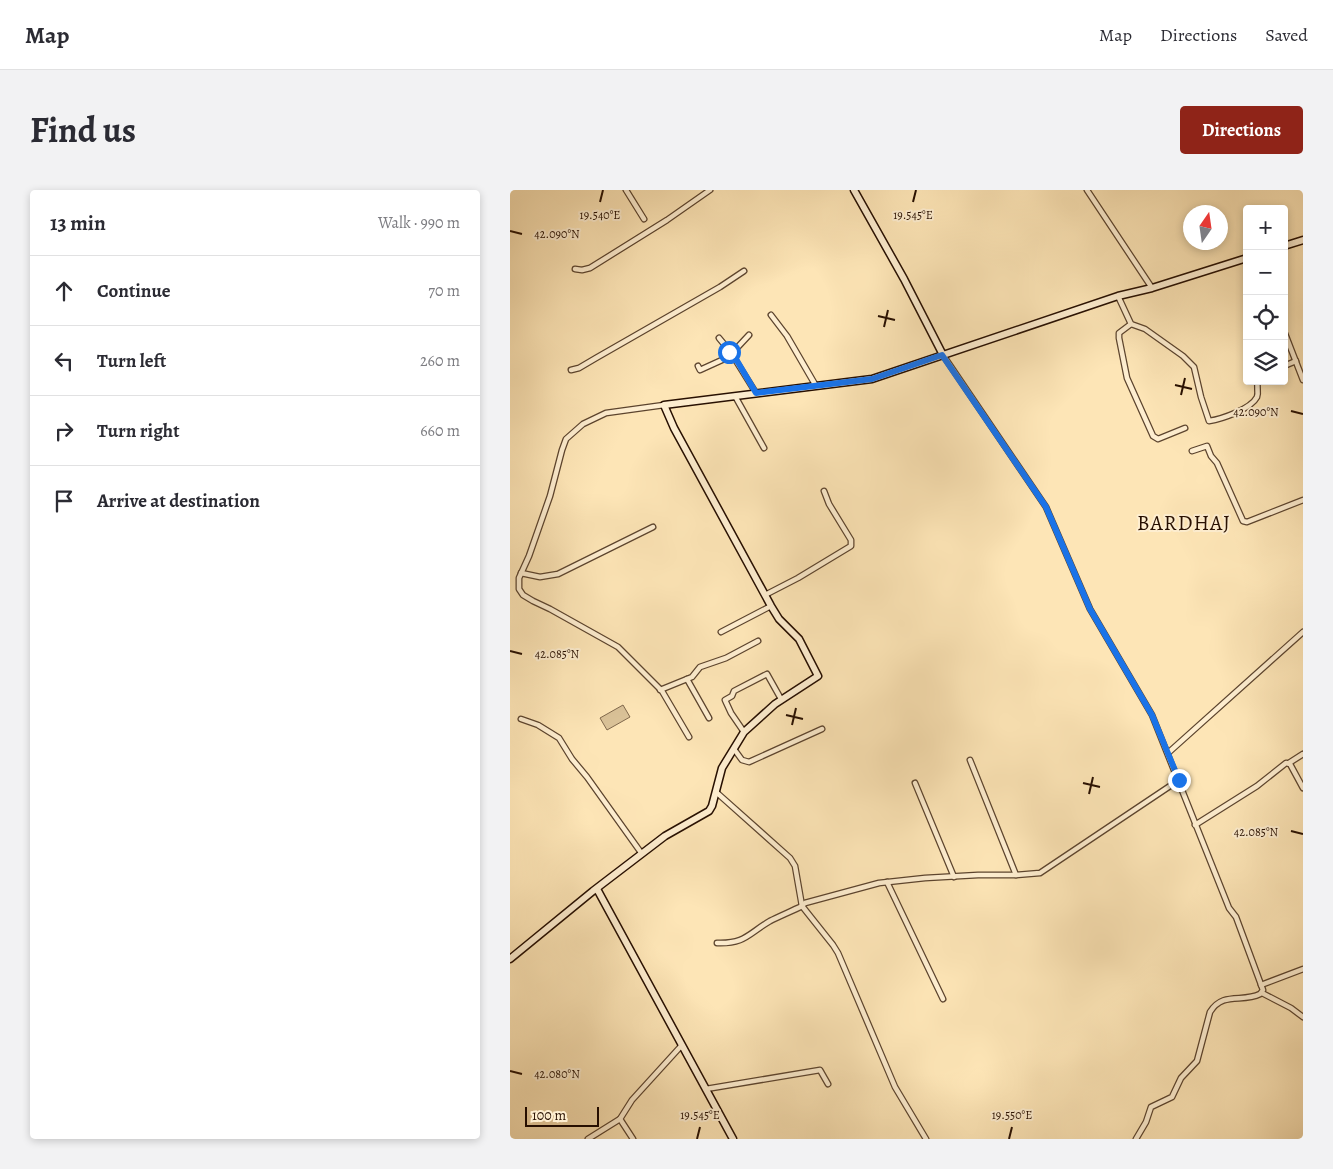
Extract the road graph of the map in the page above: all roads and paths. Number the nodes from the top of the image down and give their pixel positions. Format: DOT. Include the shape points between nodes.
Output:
graph roads {
  1 [pos="626,190"];
  2 [pos="710,190"];
  3 [pos="854,190"];
  4 [pos="1087,190"];
  5 [pos="644,219"];
  6 [pos="1303,240"];
  7 [pos="1288,245"];
  8 [pos="1243,259"];
  9 [pos="575,269"];
  10 [pos="744,271"];
  11 [pos="1152,288"];
  12 [pos="1118,296"];
  13 [pos="771,314"];
  14 [pos="1131,324"];
  15 [pos="749,335"];
  16 [pos="719,338"];
  17 [pos="1288,340"];
  18 [pos="733,354"];
  19 [pos="942,355"];
  20 [pos="1296,360"];
  21 [pos="1288,364"];
  22 [pos="698,366"];
  23 [pos="571,370"];
  24 [pos="1303,380"];
  25 [pos="1256,385"];
  26 [pos="816,386"];
  27 [pos="756,393"];
  28 [pos="736,396"];
  29 [pos="664,405"];
  30 [pos="1185,428"];
  31 [pos="764,448"];
  32 [pos="1192,451"];
  33 [pos="824,491"];
  34 [pos="1303,500"];
  35 [pos="653,527"];
  36 [pos="521,573"];
  37 [pos="765,595"];
  38 [pos="771,606"];
  39 [pos="721,632"];
  40 [pos="1303,632"];
  41 [pos="758,641"];
  42 [pos="687,679"];
  43 [pos="660,690"];
  44 [pos="781,699"];
  45 [pos="709,718"];
  46 [pos="520,719"];
  47 [pos="822,729"];
  48 [pos="744,732"];
  49 [pos="690,737"];
  50 [pos="734,749"];
  51 [pos="1168,753"];
  52 [pos="1303,754"];
  53 [pos="970,760"];
  54 [pos="1289,764"];
  55 [pos="1179,780"];
  56 [pos="915,782"];
  57 [pos="1303,788"];
  58 [pos="716,792"];
  59 [pos="1196,825"];
  60 [pos="642,854"];
  61 [pos="1016,876"];
  62 [pos="954,877"];
  63 [pos="887,882"];
  64 [pos="597,889"];
  65 [pos="802,906"];
  66 [pos="717,943"];
  67 [pos="510,959"];
  68 [pos="1303,969"];
  69 [pos="1261,985"];
  70 [pos="1262,993"];
  71 [pos="943,999"];
  72 [pos="1303,1017"];
  73 [pos="682,1045"];
  74 [pos="828,1084"];
  75 [pos="706,1089"];
  76 [pos="620,1120"];
  77 [pos="588,1139"];
  78 [pos="633,1139"];
  79 [pos="733,1139"];
  80 [pos="926,1139"];
  81 [pos="1136,1139"];
  1 -- 5 [label="street"];
  2 -- 9 [label="street" via="590,268"];
  3 -- 19 [label="street"];
  4 -- 11 [label="street"];
  6 -- 7 [label="street"];
  8 -- 11 [label="street"];
  10 -- 23 [label="street"];
  11 -- 12 [label="street"];
  12 -- 14 [label="street"];
  12 -- 19 [label="street"];
  13 -- 26 [label="street"];
  14 -- 25 [label="street" via="1145,329 1194,367 1210,421 1234,413 1256,399"];
  14 -- 30 [label="street" via="1119,333 1122,354 1127,378 1153,436 1158,439"];
  15 -- 18 [label="street"];
  16 -- 18 [label="street"];
  17 -- 20 [label="street"];
  18 -- 22 [label="street" via="700,370"];
  18 -- 27 [label="street"];
  19 -- 26 [label="street" via="872,379"];
  19 -- 51 [label="street" via="1046,507 1090,609 1152,715"];
  20 -- 21 [label="street"];
  20 -- 24 [label="street"];
  26 -- 27 [label="street"];
  27 -- 28 [label="street"];
  28 -- 29 [label="street"];
  28 -- 31 [label="street"];
  29 -- 36 [label="street" via="606,413 583,424 566,439 550,496"];
  29 -- 37 [label="street"];
  32 -- 34 [label="street" via="1207,446 1243,521"];
  33 -- 37 [label="street" via="851,540 851,546"];
  35 -- 36 [label="street" via="558,574 540,577"];
  36 -- 43 [label="street" via="519,588 523,595 618,647"];
  37 -- 38 [label="street"];
  38 -- 39 [label="street"];
  38 -- 44 [label="street" via="779,619 800,639 818,675"];
  40 -- 51 [label="street"];
  41 -- 42 [label="street" via="700,667"];
  42 -- 43 [label="street"];
  42 -- 45 [label="street"];
  43 -- 49 [label="street"];
  44 -- 48 [label="street"];
  44 -- 48 [label="street" via="768,674 734,691 725,700"];
  46 -- 60 [label="street" via="559,738"];
  47 -- 50 [label="street" via="749,762 742,760"];
  48 -- 50 [label="street"];
  50 -- 58 [label="street" via="722,768"];
  51 -- 55 [label="street"];
  52 -- 54 [label="street"];
  53 -- 61 [label="street"];
  54 -- 57 [label="street"];
  54 -- 59 [label="street"];
  55 -- 59 [label="street"];
  55 -- 61 [label="street" via="1048,869"];
  56 -- 62 [label="street"];
  58 -- 60 [label="street" via="712,806 705,814 665,836"];
  58 -- 65 [label="street" via="790,858 796,866"];
  59 -- 69 [label="street"];
  60 -- 64 [label="street"];
  61 -- 62 [label="street"];
  62 -- 63 [label="street"];
  63 -- 65 [label="street" via="822,897"];
  63 -- 71 [label="street"];
  64 -- 67 [label="street"];
  64 -- 73 [label="street"];
  65 -- 66 [label="street" via="748,937 736,942"];
  65 -- 80 [label="street" via="838,953 895,1086"];
  68 -- 69 [label="street"];
  69 -- 70 [label="street"];
  70 -- 72 [label="street"];
  70 -- 81 [label="street" via="1251,998 1230,998 1215,1005 1210,1012 1197,1061 1181,1078 1172,1097 1151,1107"];
  73 -- 75 [label="street"];
  73 -- 76 [label="street" via="632,1100"];
  74 -- 75 [label="street" via="820,1070"];
  75 -- 79 [label="street"];
  76 -- 77 [label="street"];
  76 -- 78 [label="street"];
}
